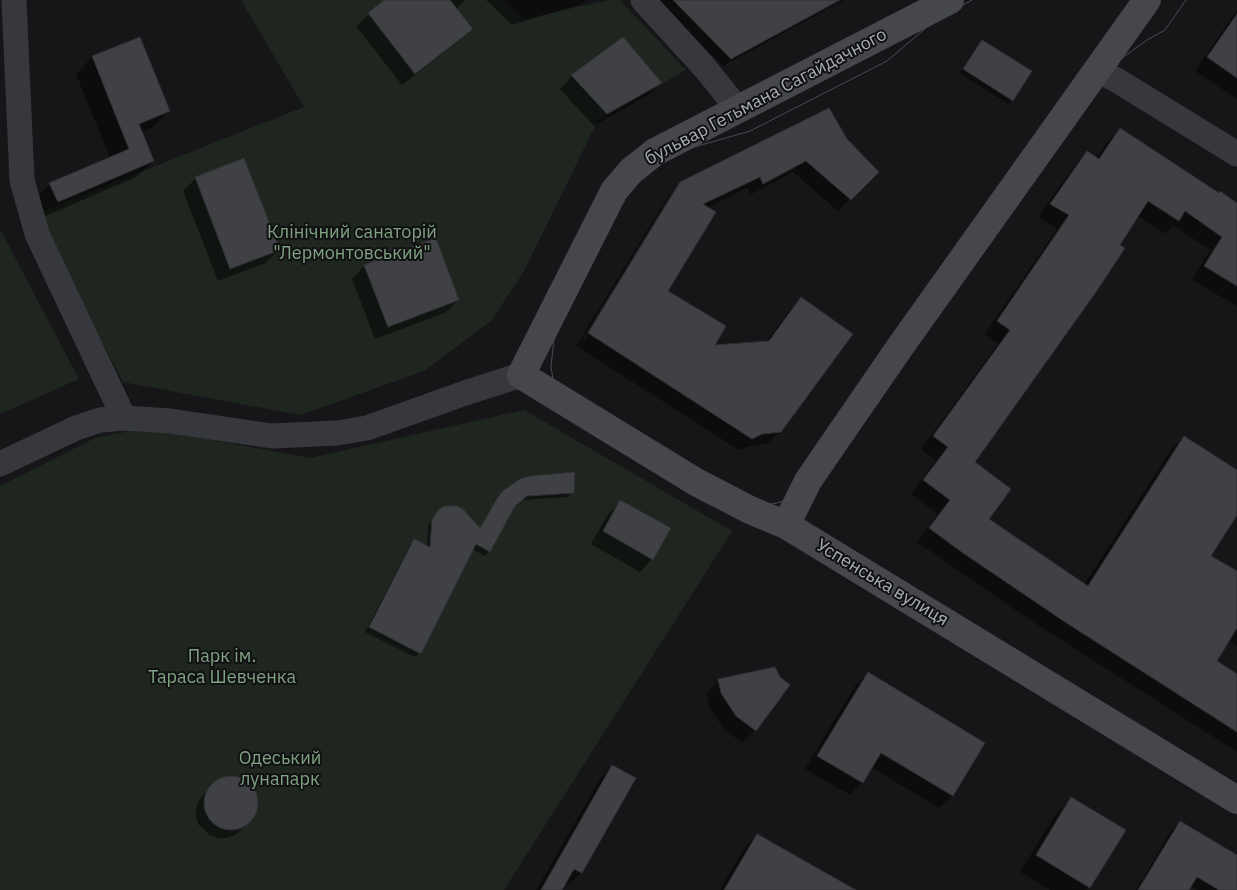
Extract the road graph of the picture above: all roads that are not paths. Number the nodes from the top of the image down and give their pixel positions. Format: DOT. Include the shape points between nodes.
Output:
graph roads {
  1 [pos="14,0"];
  2 [pos="643,0"];
  3 [pos="950,0"];
  4 [pos="1147,0"];
  5 [pos="1093,76"];
  6 [pos="738,109"];
  7 [pos="1237,154"];
  8 [pos="521,375"];
  9 [pos="124,418"];
  10 [pos="0,464"];
  11 [pos="786,525"];
  12 [pos="1237,800"];
  1 -- 9 [label="street" via="22,180 37,234"];
  2 -- 6 [label="street"];
  3 -- 6 [label="street, бульвар Гетьмана Сагайдачного"];
  4 -- 5 [label="street"];
  5 -- 7 [label="street" via="1118,80"];
  5 -- 11 [label="street" via="820,463"];
  6 -- 8 [label="street, бульвар Гетьмана Сагайдачного" via="655,152 631,171 614,191"];
  8 -- 9 [label="street" via="367,428 337,433 272,436 170,421"];
  8 -- 11 [label="street, Успенська вулиця" via="696,482"];
  9 -- 10 [label="street" via="100,420 76,428"];
  11 -- 12 [label="street, Успенська вулиця"];
}
